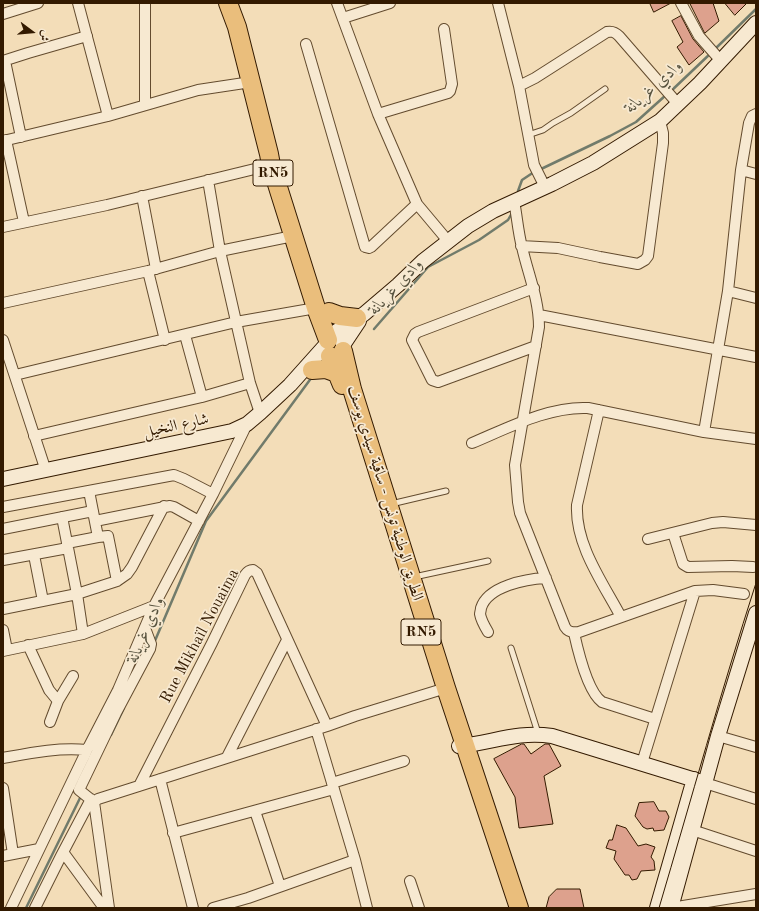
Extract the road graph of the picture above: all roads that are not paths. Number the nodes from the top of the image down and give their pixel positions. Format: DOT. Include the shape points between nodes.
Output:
graph roads {
  1 [pos="38,3"];
  2 [pos="78,3"];
  3 [pos="145,3"];
  4 [pos="228,3"];
  5 [pos="239,3"];
  6 [pos="337,3"];
  7 [pos="390,3"];
  8 [pos="498,3"];
  9 [pos="681,3"];
  10 [pos="3,14"];
  11 [pos="343,18"];
  12 [pos="756,23"];
  13 [pos="241,25"];
  14 [pos="444,29"];
  15 [pos="87,36"];
  16 [pos="306,44"];
  17 [pos="716,55"];
  18 [pos="4,61"];
  19 [pos="251,82"];
  20 [pos="519,86"];
  21 [pos="605,89"];
  22 [pos="674,100"];
  23 [pos="146,105"];
  24 [pos="378,114"];
  25 [pos="756,114"];
  26 [pos="108,116"];
  27 [pos="660,121"];
  28 [pos="528,135"];
  29 [pos="22,137"];
  30 [pos="4,140"];
  31 [pos="271,165"];
  32 [pos="741,170"];
  33 [pos="756,174"];
  34 [pos="208,180"];
  35 [pos="542,182"];
  36 [pos="142,196"];
  37 [pos="514,201"];
  38 [pos="417,204"];
  39 [pos="24,222"];
  40 [pos="3,227"];
  41 [pos="293,236"];
  42 [pos="448,241"];
  43 [pos="521,246"];
  44 [pos="220,252"];
  45 [pos="152,270"];
  46 [pos="534,288"];
  47 [pos="728,291"];
  48 [pos="756,298"];
  49 [pos="3,303"];
  50 [pos="323,310"];
  51 [pos="539,315"];
  52 [pos="360,316"];
  53 [pos="236,322"];
  54 [pos="185,335"];
  55 [pos="3,340"];
  56 [pos="165,340"];
  57 [pos="334,343"];
  58 [pos="536,346"];
  59 [pos="719,350"];
  60 [pos="756,357"];
  61 [pos="312,370"];
  62 [pos="337,374"];
  63 [pos="16,375"];
  64 [pos="250,383"];
  65 [pos="290,384"];
  66 [pos="202,397"];
  67 [pos="598,410"];
  68 [pos="260,413"];
  69 [pos="523,422"];
  70 [pos="247,424"];
  71 [pos="704,432"];
  72 [pos="34,436"];
  73 [pos="756,439"];
  74 [pos="472,443"];
  75 [pos="46,471"];
  76 [pos="3,479"];
  77 [pos="89,491"];
  78 [pos="446,491"];
  79 [pos="212,494"];
  80 [pos="388,505"];
  81 [pos="164,506"];
  82 [pos="3,507"];
  83 [pos="93,511"];
  84 [pos="62,517"];
  85 [pos="199,521"];
  86 [pos="95,522"];
  87 [pos="756,525"];
  88 [pos="3,529"];
  89 [pos="673,533"];
  90 [pos="98,537"];
  91 [pos="648,539"];
  92 [pos="68,546"];
  93 [pos="34,555"];
  94 [pos="3,560"];
  95 [pos="488,561"];
  96 [pos="754,567"];
  97 [pos="411,578"];
  98 [pos="546,578"];
  99 [pos="117,581"];
  100 [pos="695,591"];
  101 [pos="77,594"];
  102 [pos="744,594"];
  103 [pos="43,601"];
  104 [pos="154,606"];
  105 [pos="3,609"];
  106 [pos="756,613"];
  107 [pos="621,617"];
  108 [pos="145,628"];
  109 [pos="3,630"];
  110 [pos="488,632"];
  111 [pos="574,633"];
  112 [pos="83,634"];
  113 [pos="287,640"];
  114 [pos="28,645"];
  115 [pos="511,648"];
  116 [pos="5,650"];
  117 [pos="749,659"];
  118 [pos="73,676"];
  119 [pos="443,689"];
  120 [pos="58,701"];
  121 [pos="655,719"];
  122 [pos="50,722"];
  123 [pos="327,726"];
  124 [pos="316,729"];
  125 [pos="538,734"];
  126 [pos="718,736"];
  127 [pos="462,746"];
  128 [pos="756,747"];
  129 [pos="87,750"];
  130 [pos="227,757"];
  131 [pos="3,758"];
  132 [pos="404,761"];
  133 [pos="642,763"];
  134 [pos="160,779"];
  135 [pos="699,781"];
  136 [pos="70,785"];
  137 [pos="139,786"];
  138 [pos="333,786"];
  139 [pos="3,788"];
  140 [pos="79,790"];
  141 [pos="756,799"];
  142 [pos="92,801"];
  143 [pos="255,810"];
  144 [pos="686,828"];
  145 [pos="173,833"];
  146 [pos="39,849"];
  147 [pos="756,851"];
  148 [pos="63,852"];
  149 [pos="8,855"];
  150 [pos="355,860"];
  151 [pos="410,880"];
  152 [pos="280,886"];
  153 [pos="756,894"];
  154 [pos="248,898"];
  155 [pos="687,907"];
  156 [pos="12,908"];
  157 [pos="36,908"];
  158 [pos="104,908"];
  159 [pos="109,908"];
  160 [pos="193,908"];
  161 [pos="213,908"];
  162 [pos="252,908"];
  163 [pos="367,908"];
  164 [pos="419,908"];
  165 [pos="511,908"];
  166 [pos="519,908"];
  167 [pos="657,908"];
  168 [pos="671,908"];
  1 -- 10 [label="street"];
  2 -- 15 [label="street"];
  3 -- 23 [label="street"];
  4 -- 13 [label="highway, الطريق الوطنية تونس - ساقية سيدي يوسف / RN5"];
  5 -- 13 [label="highway, الطريق الوطنية تونس - ساقية سيدي يوسف / RN5"];
  6 -- 11 [label="street"];
  7 -- 11 [label="street"];
  8 -- 20 [label="street"];
  9 -- 17 [label="street" via="697,32"];
  11 -- 24 [label="street"];
  12 -- 17 [label="main road"];
  13 -- 19 [label="highway, الطريق الوطنية تونس - ساقية سيدي يوسف / RN5"];
  13 -- 50 [label="highway, الطريق الوطنية تونس - ساقية سيدي يوسف / RN5" via="270,117 280,166 322,294"];
  14 -- 24 [label="street" via="452,84 450,91"];
  15 -- 18 [label="street"];
  15 -- 26 [label="street"];
  16 -- 38 [label="street" via="365,247 371,247"];
  17 -- 22 [label="main road" via="700,84"];
  18 -- 29 [label="street"];
  19 -- 23 [label="street" via="198,90"];
  19 -- 31 [label="highway, الطريق الوطنية تونس - ساقية سيدي يوسف / RN5"];
  20 -- 22 [label="street" via="611,31 616,32"];
  20 -- 28 [label="street"];
  21 -- 28 [label="lane" via="571,114 543,130"];
  22 -- 27 [label="main road"];
  23 -- 26 [label="street"];
  24 -- 38 [label="street"];
  25 -- 32 [label="street" via="749,123"];
  26 -- 29 [label="street"];
  27 -- 35 [label="main road" via="593,163"];
  27 -- 43 [label="street" via="663,143 648,256 645,260 638,264 558,248"];
  28 -- 35 [label="street" via="534,165"];
  29 -- 30 [label="street"];
  30 -- 39 [label="street"];
  31 -- 34 [label="street"];
  31 -- 41 [label="highway, الطريق الوطنية تونس - ساقية سيدي يوسف / RN5"];
  32 -- 33 [label="street"];
  32 -- 47 [label="street"];
  34 -- 36 [label="street"];
  34 -- 44 [label="street"];
  35 -- 37 [label="main road"];
  36 -- 39 [label="street"];
  36 -- 45 [label="street"];
  37 -- 42 [label="main road" via="468,226"];
  37 -- 43 [label="street"];
  38 -- 42 [label="street"];
  39 -- 40 [label="street"];
  41 -- 44 [label="street"];
  41 -- 50 [label="highway, الطريق الوطنية تونس - ساقية سيدي يوسف / RN5"];
  42 -- 52 [label="main road"];
  43 -- 46 [label="street"];
  44 -- 45 [label="street"];
  44 -- 53 [label="street"];
  45 -- 49 [label="street"];
  45 -- 56 [label="street"];
  46 -- 51 [label="street"];
  46 -- 58 [label="street" via="418,332 412,340 432,380 438,382"];
  47 -- 48 [label="street"];
  47 -- 59 [label="street"];
  50 -- 52 [label="highway" via="340,316"];
  50 -- 53 [label="street"];
  50 -- 57 [label="highway, الطريق الوطنية تونس - ساقية سيدي يوسف / RN5"];
  51 -- 58 [label="street" via="539,336"];
  51 -- 59 [label="street"];
  52 -- 57 [label="main road" via="351,330"];
  53 -- 54 [label="street"];
  53 -- 64 [label="street"];
  54 -- 56 [label="street"];
  54 -- 66 [label="street"];
  55 -- 63 [label="street"];
  56 -- 63 [label="street"];
  57 -- 61 [label="main road"];
  57 -- 62 [label="highway, الطريق الوطنية تونس - ساقية سيدي يوسف / RN5"];
  57 -- 65 [label="main road, شارع النخيل"];
  57 -- 80 [label="highway, الطريق الوطنية تونس - ساقية سيدي يوسف / RN5" via="352,389"];
  58 -- 69 [label="street"];
  59 -- 60 [label="street"];
  59 -- 71 [label="street"];
  61 -- 62 [label="highway" via="326,369"];
  61 -- 65 [label="main road"];
  62 -- 119 [label="highway, الطريق الوطنية تونس - ساقية سيدي يوسف / RN5"];
  63 -- 72 [label="street"];
  64 -- 66 [label="street"];
  64 -- 68 [label="street"];
  65 -- 68 [label="main road, شارع النخيل"];
  66 -- 72 [label="street"];
  67 -- 69 [label="street" via="575,407 560,409"];
  67 -- 71 [label="street"];
  67 -- 107 [label="street" via="576,514 587,553"];
  68 -- 70 [label="main road, شارع النخيل"];
  69 -- 74 [label="street"];
  69 -- 98 [label="street" via="515,465 518,502"];
  70 -- 75 [label="main road, شارع النخيل" via="220,434"];
  70 -- 79 [label="street"];
  71 -- 73 [label="street"];
  72 -- 75 [label="street"];
  75 -- 76 [label="main road, شارع النخيل"];
  77 -- 79 [label="street" via="174,475"];
  77 -- 82 [label="street"];
  77 -- 83 [label="street"];
  78 -- 80 [label="lane"];
  79 -- 85 [label="street"];
  80 -- 97 [label="highway, الطريق الوطنية تونس - ساقية سيدي يوسف / RN5"];
  81 -- 85 [label="street" via="174,507"];
  81 -- 86 [label="street"];
  81 -- 99 [label="street" via="132,567"];
  83 -- 84 [label="street"];
  83 -- 86 [label="street"];
  84 -- 88 [label="street"];
  84 -- 92 [label="street"];
  85 -- 104 [label="street"];
  86 -- 90 [label="street"];
  87 -- 89 [label="street" via="712,523"];
  89 -- 91 [label="street"];
  89 -- 96 [label="street" via="684,564 688,567"];
  90 -- 92 [label="street"];
  90 -- 99 [label="street" via="109,538"];
  92 -- 93 [label="street"];
  92 -- 101 [label="street"];
  93 -- 94 [label="street"];
  93 -- 103 [label="street"];
  95 -- 97 [label="lane"];
  97 -- 119 [label="highway, الطريق الوطنية تونس - ساقية سيدي يوسف / RN5"];
  98 -- 110 [label="street" via="513,583 486,599 480,614"];
  98 -- 111 [label="street" via="567,631"];
  99 -- 101 [label="street"];
  100 -- 102 [label="street" via="713,590"];
  100 -- 107 [label="street"];
  100 -- 121 [label="street"];
  101 -- 103 [label="street"];
  101 -- 112 [label="street"];
  103 -- 105 [label="street"];
  104 -- 108 [label="street"];
  104 -- 112 [label="street"];
  106 -- 117 [label="main road"];
  107 -- 111 [label="street"];
  108 -- 129 [label="street" via="118,690"];
  108 -- 140 [label="street" via="151,644 150,649"];
  109 -- 116 [label="street"];
  111 -- 121 [label="street" via="593,693 598,699"];
  112 -- 114 [label="street"];
  113 -- 123 [label="street, Rue Mikhaïl Nouaima"];
  113 -- 130 [label="street"];
  113 -- 137 [label="street, Rue Mikhaïl Nouaima" via="257,573 253,570 247,571"];
  114 -- 116 [label="street"];
  114 -- 120 [label="street" via="48,690"];
  115 -- 125 [label="lane"];
  117 -- 126 [label="main road"];
  118 -- 120 [label="street"];
  119 -- 123 [label="street"];
  119 -- 127 [label="highway, الطريق الوطنية تونس - ساقية سيدي يوسف / RN5"];
  120 -- 122 [label="street"];
  121 -- 133 [label="street"];
  123 -- 124 [label="street"];
  124 -- 130 [label="street"];
  124 -- 138 [label="street"];
  125 -- 127 [label="main road" via="509,736"];
  125 -- 133 [label="main road" via="572,741"];
  126 -- 128 [label="street"];
  126 -- 135 [label="main road"];
  127 -- 165 [label="highway, الطريق الوطنية تونس - ساقية سيدي يوسف / RN5"];
  127 -- 166 [label="highway, الطريق الوطنية تونس - ساقية سيدي يوسف / RN5"];
  129 -- 131 [label="street" via="44,751"];
  129 -- 136 [label="street"];
  130 -- 134 [label="street"];
  132 -- 138 [label="street"];
  133 -- 135 [label="main road"];
  134 -- 137 [label="street"];
  134 -- 145 [label="street"];
  135 -- 141 [label="street"];
  135 -- 144 [label="main road"];
  136 -- 140 [label="street"];
  136 -- 146 [label="street"];
  137 -- 142 [label="street"];
  138 -- 143 [label="street"];
  138 -- 150 [label="street"];
  139 -- 149 [label="street"];
  140 -- 142 [label="street"];
  142 -- 148 [label="street"];
  142 -- 159 [label="street"];
  143 -- 145 [label="street"];
  143 -- 152 [label="street"];
  144 -- 147 [label="street"];
  144 -- 167 [label="main road"];
  144 -- 168 [label="main road"];
  145 -- 160 [label="street"];
  146 -- 149 [label="street"];
  146 -- 156 [label="street"];
  148 -- 157 [label="street"];
  148 -- 158 [label="street"];
  150 -- 152 [label="street"];
  150 -- 163 [label="street"];
  151 -- 164 [label="street"];
  152 -- 154 [label="street"];
  153 -- 155 [label="street"];
  154 -- 161 [label="street"];
  154 -- 162 [label="street"];
  155 -- 168 [label="street"];
}
